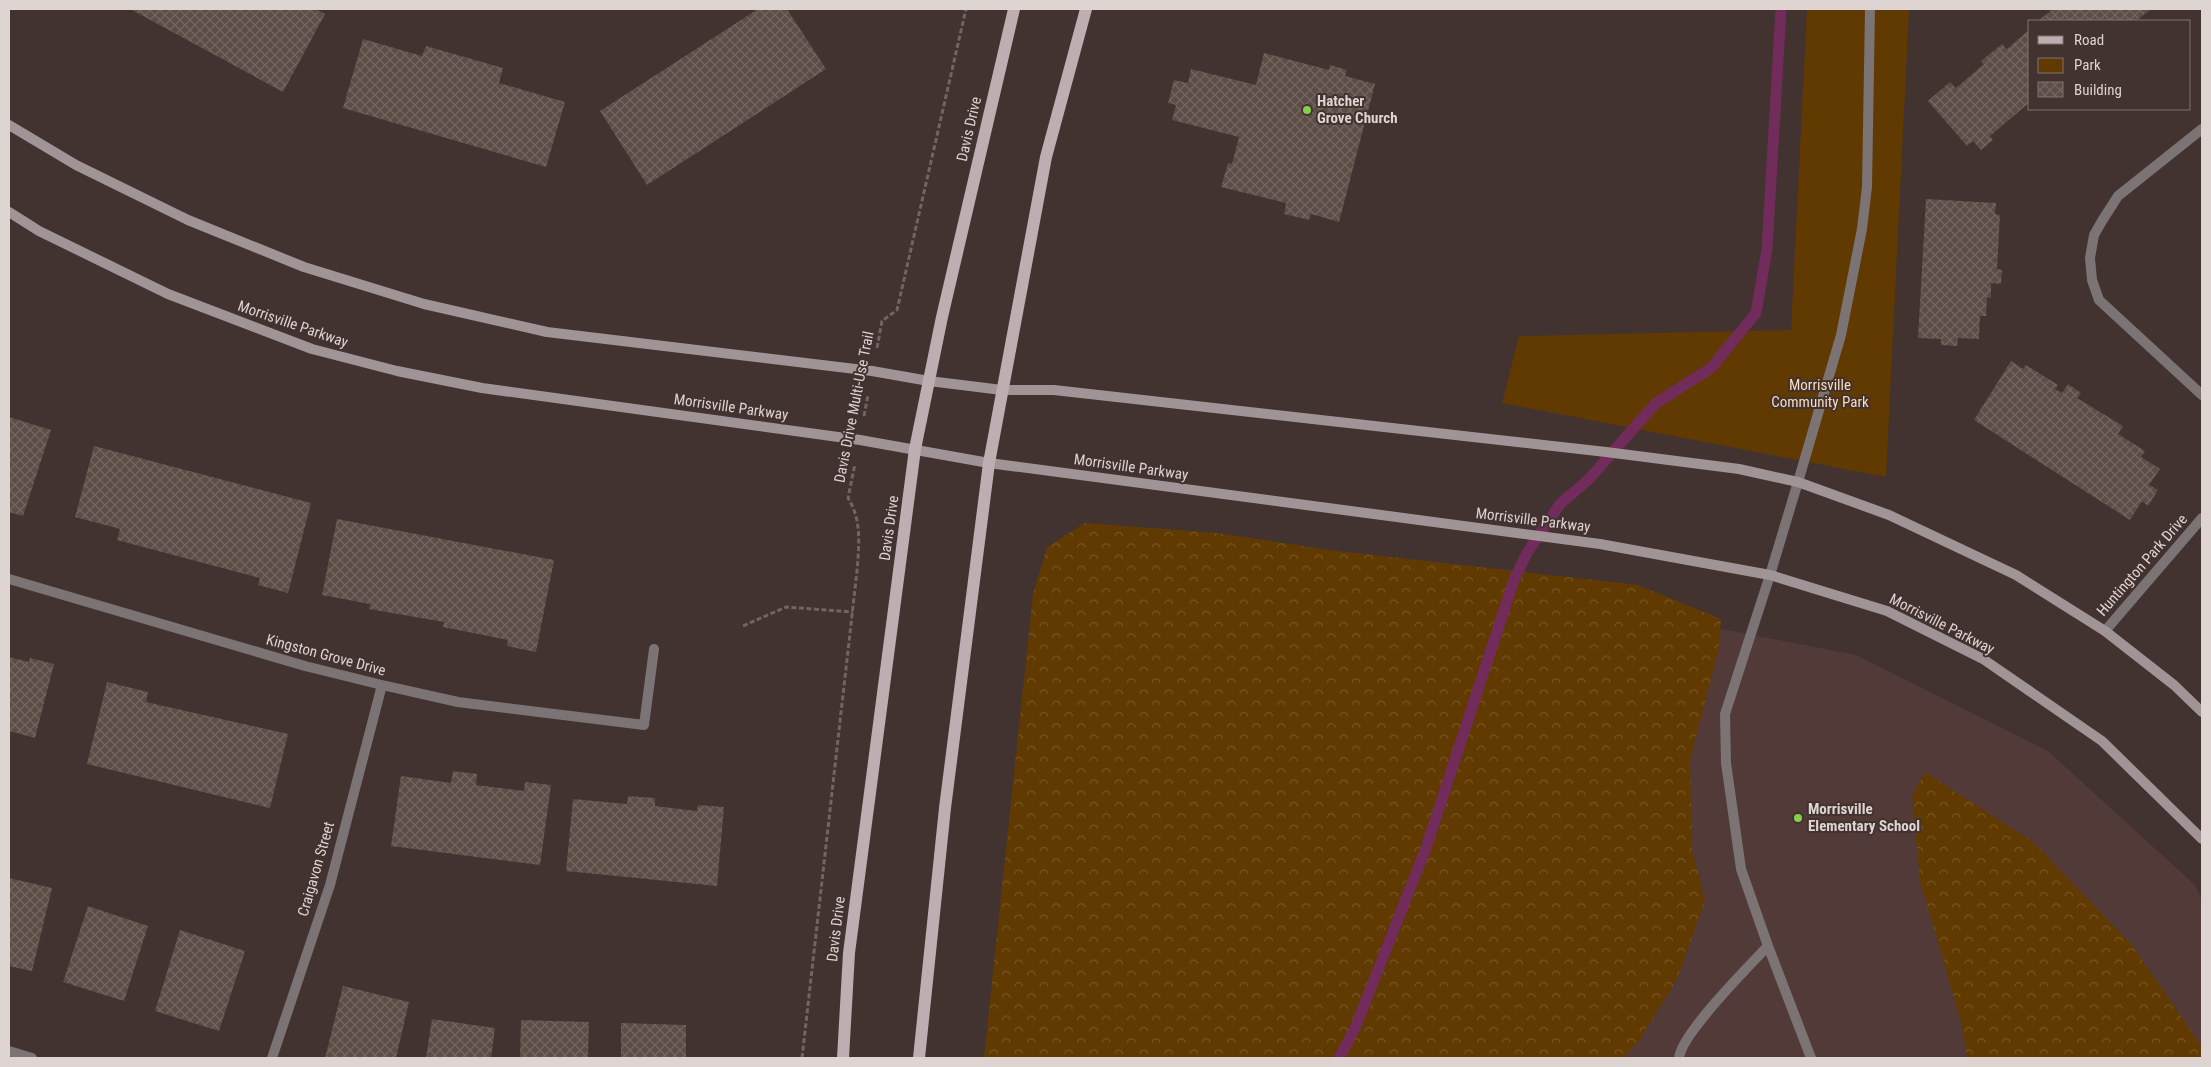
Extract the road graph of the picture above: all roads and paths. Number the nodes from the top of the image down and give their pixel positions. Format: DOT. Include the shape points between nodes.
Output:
graph roads {
  1 [pos="966,9"];
  2 [pos="1014,9"];
  3 [pos="1086,9"];
  4 [pos="1870,9"];
  5 [pos="9,125"];
  6 [pos="2202,129"];
  7 [pos="9,212"];
  8 [pos="872,371"];
  9 [pos="929,381"];
  10 [pos="1002,390"];
  11 [pos="2202,394"];
  12 [pos="860,440"];
  13 [pos="915,450"];
  14 [pos="989,463"];
  15 [pos="1798,482"];
  16 [pos="2202,518"];
  17 [pos="1770,575"];
  18 [pos="9,579"];
  19 [pos="853,612"];
  20 [pos="742,626"];
  21 [pos="2105,631"];
  22 [pos="654,649"];
  23 [pos="382,685"];
  24 [pos="2202,712"];
  25 [pos="2202,839"];
  26 [pos="1768,946"];
  27 [pos="9,1051"];
  28 [pos="32,1058"];
  29 [pos="272,1058"];
  30 [pos="802,1058"];
  31 [pos="843,1058"];
  32 [pos="918,1058"];
  33 [pos="1679,1058"];
  34 [pos="1812,1058"];
  1 -- 8 [label="path, Davis Drive Multi-Use Trail" via="897,310 882,321"];
  2 -- 9 [label="main road, Davis Drive"];
  3 -- 10 [label="main road" via="1046,157"];
  4 -- 15 [label="street" via="1867,187 1862,229 1841,335"];
  5 -- 8 [label="main road" via="76,165 188,220 304,267 424,304 547,332"];
  6 -- 11 [label="street" via="2118,196 2094,235 2090,258 2092,280 2099,300"];
  7 -- 12 [label="main road, Morrisville Parkway" via="39,231 168,294 312,349 396,371 482,388"];
  8 -- 9 [label="main road"];
  8 -- 12 [label="path, Davis Drive Multi-Use Trail"];
  9 -- 10 [label="main road"];
  9 -- 13 [label="main road, Davis Drive"];
  10 -- 14 [label="main road"];
  10 -- 15 [label="main road" via="1054,390 1606,452 1739,469"];
  12 -- 13 [label="main road, Morrisville Parkway"];
  12 -- 19 [label="path, Davis Drive Multi-Use Trail" via="848,498 855,509 859,536"];
  13 -- 14 [label="main road, Morrisville Parkway"];
  13 -- 31 [label="main road, Davis Drive" via="849,952"];
  14 -- 17 [label="main road, Morrisville Parkway" via="1600,544"];
  14 -- 32 [label="main road" via="945,808"];
  15 -- 17 [label="street"];
  15 -- 21 [label="main road" via="1889,515 2016,575"];
  16 -- 21 [label="street, Huntington Park Drive"];
  17 -- 25 [label="main road, Morrisville Parkway" via="1887,611 1983,659 2102,741"];
  17 -- 26 [label="street" via="1725,714 1726,763 1741,869"];
  18 -- 23 [label="street, Kingston Grove Drive" via="305,666"];
  19 -- 20 [label="path" via="786,607"];
  19 -- 30 [label="path"];
  21 -- 24 [label="main road" via="2174,685"];
  22 -- 23 [label="street, Kingston Grove Drive" via="644,725 458,702"];
  23 -- 29 [label="street, Craigavon Street" via="330,885"];
  26 -- 33 [label="street" via="1702,1020 1680,1051"];
  26 -- 34 [label="street"];
  27 -- 28 [label="street"];
}
